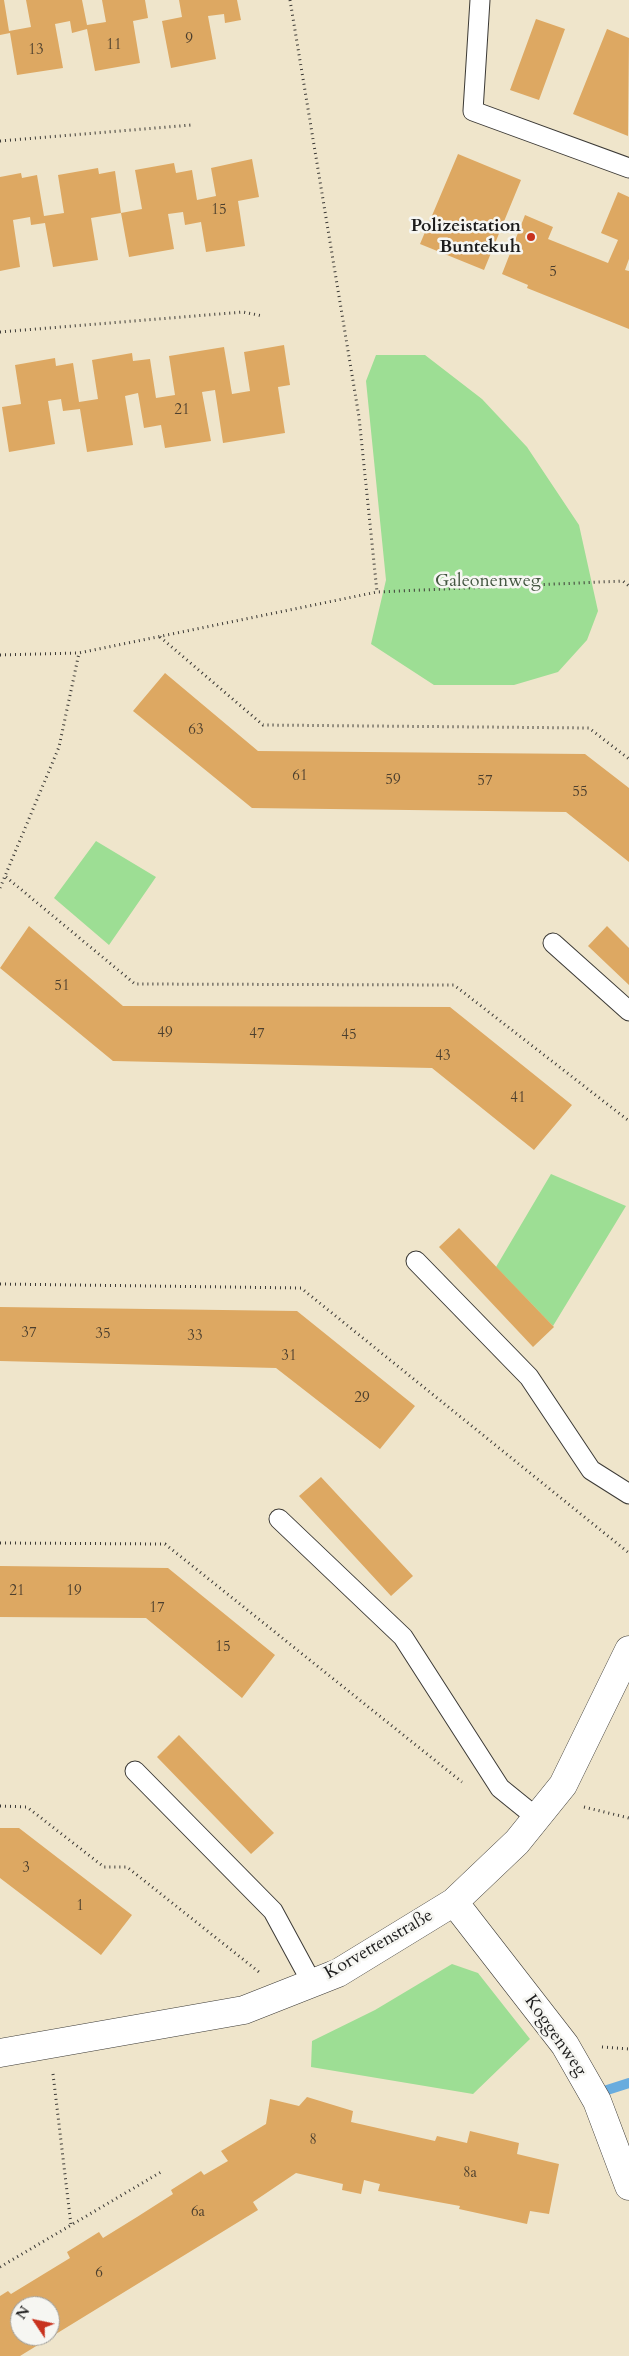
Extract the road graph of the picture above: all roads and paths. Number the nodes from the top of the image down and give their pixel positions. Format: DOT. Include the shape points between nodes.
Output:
graph roads {
  1 [pos="290,0"];
  2 [pos="480,0"];
  3 [pos="190,125"];
  4 [pos="0,140"];
  5 [pos="629,168"];
  6 [pos="263,316"];
  7 [pos="0,332"];
  8 [pos="629,586"];
  9 [pos="377,592"];
  10 [pos="160,637"];
  11 [pos="80,653"];
  12 [pos="0,655"];
  13 [pos="629,759"];
  14 [pos="6,877"];
  15 [pos="0,888"];
  16 [pos="553,943"];
  17 [pos="629,1011"];
  18 [pos="629,1121"];
  19 [pos="416,1261"];
  20 [pos="0,1284"];
  21 [pos="629,1494"];
  22 [pos="279,1519"];
  23 [pos="0,1543"];
  24 [pos="629,1553"];
  25 [pos="629,1650"];
  26 [pos="135,1770"];
  27 [pos="464,1784"];
  28 [pos="0,1806"];
  29 [pos="544,1808"];
  30 [pos="629,1818"];
  31 [pos="454,1902"];
  32 [pos="312,1983"];
  33 [pos="278,1996"];
  34 [pos="49,2044"];
  35 [pos="0,2053"];
  36 [pos="161,2172"];
  37 [pos="629,2186"];
  38 [pos="71,2225"];
  39 [pos="0,2267"];
  1 -- 9 [label="path" via="359,418"];
  2 -- 5 [label="lane" via="473,111"];
  3 -- 4 [label="path"];
  6 -- 7 [label="path" via="243,312"];
  8 -- 9 [label="path" via="623,582"];
  9 -- 10 [label="path"];
  10 -- 11 [label="path"];
  10 -- 13 [label="path" via="263,724 589,728"];
  11 -- 12 [label="path"];
  11 -- 14 [label="path" via="59,747"];
  14 -- 15 [label="path"];
  14 -- 18 [label="path" via="135,984 454,985"];
  16 -- 17 [label="lane"];
  19 -- 21 [label="lane" via="529,1377 591,1470"];
  20 -- 24 [label="path" via="301,1288"];
  22 -- 29 [label="lane" via="403,1636 500,1788"];
  23 -- 27 [label="path" via="164,1544"];
  25 -- 29 [label="street, Korvettenstraße" via="563,1785"];
  26 -- 32 [label="lane" via="272,1911"];
  28 -- 33 [label="path" via="27,1807 104,1867 127,1867 257,1969"];
  29 -- 30 [label="path"];
  29 -- 31 [label="street, Korvettenstraße" via="517,1842"];
  31 -- 32 [label="street, Korvettenstraße" via="338,1972"];
  31 -- 37 [label="street, Koggenweg" via="565,2045 597,2101"];
  32 -- 33 [label="street, Korvettenstraße"];
  33 -- 34 [label="street, Korvettenstraße" via="244,2010"];
  34 -- 35 [label="street, Korvettenstraße"];
  34 -- 38 [label="path"];
  36 -- 38 [label="path"];
  38 -- 39 [label="path"];
}
